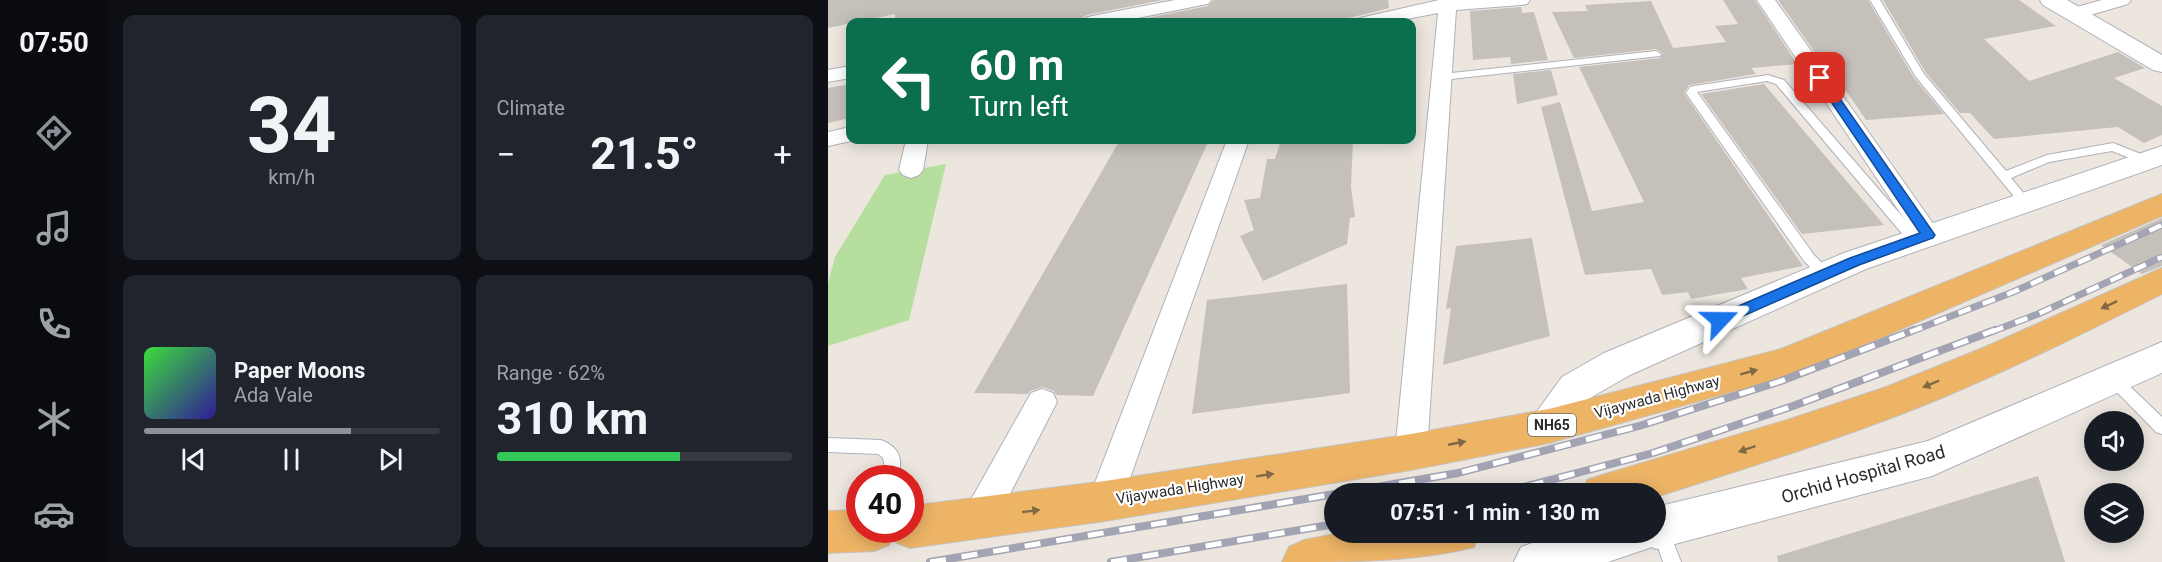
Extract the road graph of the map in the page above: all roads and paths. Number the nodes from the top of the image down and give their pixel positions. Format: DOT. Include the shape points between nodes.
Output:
graph roads {
  1 [pos="1202,0"];
  2 [pos="1378,0"];
  3 [pos="1521,0"];
  4 [pos="1766,0"];
  5 [pos="1875,0"];
  6 [pos="2051,0"];
  7 [pos="2122,0"];
  8 [pos="1448,3"];
  9 [pos="2073,14"];
  10 [pos="1112,18"];
  11 [pos="1375,18"];
  12 [pos="1387,18"];
  13 [pos="1656,54"];
  14 [pos="2162,65"];
  15 [pos="846,73"];
  16 [pos="828,76"];
  17 [pos="1442,77"];
  18 [pos="846,135"];
  19 [pos="828,139"];
  20 [pos="916,144"];
  21 [pos="1237,144"];
  22 [pos="2154,158"];
  23 [pos="911,170"];
  24 [pos="2004,176"];
  25 [pos="2025,202"];
  26 [pos="2162,204"];
  27 [pos="1916,234"];
  28 [pos="1826,274"];
  29 [pos="2162,280"];
  30 [pos="2162,357"];
  31 [pos="2113,379"];
  32 [pos="1042,402"];
  33 [pos="1549,426"];
  34 [pos="2162,427"];
  35 [pos="828,445"];
  36 [pos="1411,452"];
  37 [pos="892,465"];
  38 [pos="1638,483"];
  39 [pos="1105,501"];
  40 [pos="980,518"];
  41 [pos="924,525"];
  42 [pos="846,531"];
  43 [pos="828,532"];
  44 [pos="1666,534"];
  45 [pos="1423,543"];
  46 [pos="1627,543"];
  47 [pos="1384,555"];
  48 [pos="1304,562"];
  49 [pos="1536,562"];
  1 -- 10 [label="street"];
  2 -- 11 [label="street"];
  3 -- 8 [label="street"];
  4 -- 27 [label="street"];
  5 -- 24 [label="lane" via="1920,75"];
  6 -- 9 [label="street"];
  7 -- 9 [label="street"];
  8 -- 12 [label="street"];
  8 -- 17 [label="street"];
  9 -- 14 [label="street"];
  13 -- 17 [label="lane"];
  15 -- 16 [label="street"];
  17 -- 36 [label="street"];
  18 -- 19 [label="street"];
  20 -- 23 [label="street"];
  21 -- 39 [label="street"];
  22 -- 24 [label="lane" via="2113,147 2046,159"];
  22 -- 25 [label="street"];
  24 -- 25 [label="lane"];
  25 -- 27 [label="street"];
  33 -- 26 [label="highway, Vijaywada Highway / NH65, one-way" via="1786,362"];
  27 -- 28 [label="street"];
  27 -- 28 [label="lane" via="1780,82 1768,78 1694,89 1691,93 1803,250"];
  28 -- 33 [label="street" via="1617,364 1575,388"];
  29 -- 38 [label="highway, one-way" via="1897,399"];
  30 -- 31 [label="street, Orchid Hospital Road"];
  31 -- 34 [label="lane"];
  31 -- 44 [label="street, Orchid Hospital Road" via="1932,458"];
  32 -- 40 [label="street"];
  36 -- 33 [label="highway, Vijaywada Highway / NH65, one-way"];
  35 -- 37 [label="lane" via="881,447 891,454"];
  39 -- 36 [label="highway, Vijaywada Highway / NH65, one-way"];
  40 -- 39 [label="highway, Vijaywada Highway / NH65, one-way"];
  40 -- 41 [label="highway, Vijaywada Highway / NH65"];
  42 -- 43 [label="highway"];
  45 -- 47 [label="highway"];
  46 -- 49 [label="street, Orchid Hospital Road"];
  47 -- 48 [label="highway"];
}
